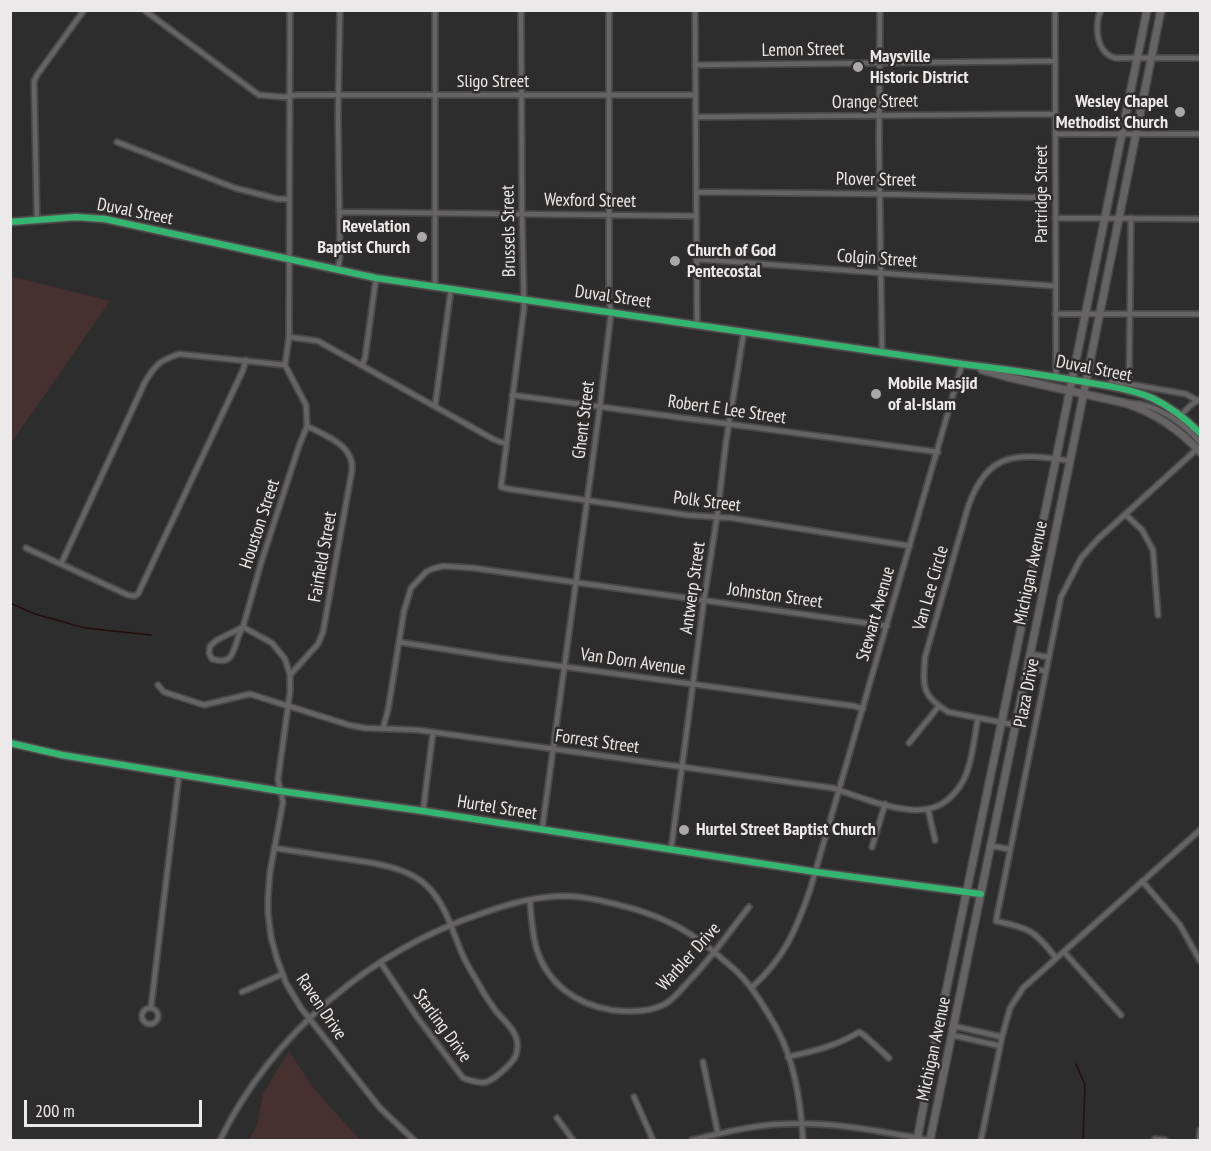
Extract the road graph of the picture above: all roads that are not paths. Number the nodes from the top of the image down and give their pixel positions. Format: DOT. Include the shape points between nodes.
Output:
graph roads {
  1 [pos="84,10"];
  2 [pos="144,10"];
  3 [pos="290,10"];
  4 [pos="340,10"];
  5 [pos="435,10"];
  6 [pos="522,10"];
  7 [pos="609,10"];
  8 [pos="695,10"];
  9 [pos="879,10"];
  10 [pos="1055,10"];
  11 [pos="1101,10"];
  12 [pos="1147,10"];
  13 [pos="1161,10"];
  14 [pos="1200,58"];
  15 [pos="1137,59"];
  16 [pos="1151,59"];
  17 [pos="1055,61"];
  18 [pos="879,63"];
  19 [pos="695,65"];
  20 [pos="435,95"];
  21 [pos="696,95"];
  22 [pos="290,96"];
  23 [pos="339,96"];
  24 [pos="522,96"];
  25 [pos="609,96"];
  26 [pos="1056,114"];
  27 [pos="879,115"];
  28 [pos="696,117"];
  29 [pos="1055,134"];
  30 [pos="1122,134"];
  31 [pos="1136,134"];
  32 [pos="1200,134"];
  33 [pos="117,142"];
  34 [pos="696,192"];
  35 [pos="881,194"];
  36 [pos="1055,198"];
  37 [pos="289,199"];
  38 [pos="339,212"];
  39 [pos="436,213"];
  40 [pos="522,213"];
  41 [pos="609,215"];
  42 [pos="696,216"];
  43 [pos="1055,218"];
  44 [pos="1105,218"];
  45 [pos="1119,218"];
  46 [pos="1131,218"];
  47 [pos="1200,219"];
  48 [pos="37,221"];
  49 [pos="10,222"];
  50 [pos="696,259"];
  51 [pos="290,260"];
  52 [pos="338,270"];
  53 [pos="882,273"];
  54 [pos="1093,276"];
  55 [pos="376,278"];
  56 [pos="1106,280"];
  57 [pos="435,286"];
  58 [pos="1055,286"];
  59 [pos="451,289"];
  60 [pos="523,299"];
  61 [pos="611,313"];
  62 [pos="1055,314"];
  63 [pos="1085,314"];
  64 [pos="1099,314"];
  65 [pos="1130,314"];
  66 [pos="1200,314"];
  67 [pos="697,324"];
  68 [pos="744,331"];
  69 [pos="289,337"];
  70 [pos="882,351"];
  71 [pos="246,360"];
  72 [pos="962,364"];
  73 [pos="285,365"];
  74 [pos="362,365"];
  75 [pos="1056,377"];
  76 [pos="1072,380"];
  77 [pos="1086,382"];
  78 [pos="1129,384"];
  79 [pos="1107,386"];
  80 [pos="1070,391"];
  81 [pos="1083,394"];
  82 [pos="512,395"];
  83 [pos="1198,399"];
  84 [pos="1125,403"];
  85 [pos="435,405"];
  86 [pos="600,406"];
  87 [pos="1179,418"];
  88 [pos="729,424"];
  89 [pos="307,426"];
  90 [pos="1200,433"];
  91 [pos="506,444"];
  92 [pos="1199,448"];
  93 [pos="938,452"];
  94 [pos="1056,459"];
  95 [pos="1070,461"];
  96 [pos="501,486"];
  97 [pos="587,500"];
  98 [pos="1125,514"];
  99 [pos="717,517"];
  100 [pos="910,546"];
  101 [pos="26,548"];
  102 [pos="61,564"];
  103 [pos="575,583"];
  104 [pos="704,600"];
  105 [pos="1158,615"];
  106 [pos="887,626"];
  107 [pos="243,627"];
  108 [pos="399,642"];
  109 [pos="1030,654"];
  110 [pos="1048,657"];
  111 [pos="564,667"];
  112 [pos="1027,668"];
  113 [pos="1045,671"];
  114 [pos="290,675"];
  115 [pos="693,684"];
  116 [pos="158,685"];
  117 [pos="288,705"];
  118 [pos="939,706"];
  119 [pos="863,709"];
  120 [pos="978,718"];
  121 [pos="1001,722"];
  122 [pos="1015,725"];
  123 [pos="383,728"];
  124 [pos="434,732"];
  125 [pos="10,743"];
  126 [pos="909,743"];
  127 [pos="553,749"];
  128 [pos="682,767"];
  129 [pos="179,774"];
  130 [pos="839,790"];
  131 [pos="280,791"];
  132 [pos="885,804"];
  133 [pos="928,809"];
  134 [pos="423,811"];
  135 [pos="542,830"];
  136 [pos="1200,830"];
  137 [pos="935,840"];
  138 [pos="991,846"];
  139 [pos="872,847"];
  140 [pos="274,848"];
  141 [pos="1010,849"];
  142 [pos="671,850"];
  143 [pos="816,872"];
  144 [pos="1142,881"];
  145 [pos="967,891"];
  146 [pos="981,894"];
  147 [pos="530,900"];
  148 [pos="749,907"];
  149 [pos="450,925"];
  150 [pos="714,952"];
  151 [pos="1064,952"];
  152 [pos="1056,958"];
  153 [pos="1200,962"];
  154 [pos="381,963"];
  155 [pos="283,974"];
  156 [pos="751,988"];
  157 [pos="242,992"];
  158 [pos="151,1007"];
  159 [pos="1121,1015"];
  160 [pos="309,1019"];
  161 [pos="954,1026"];
  162 [pos="952,1035"];
  163 [pos="1002,1036"];
  164 [pos="1000,1046"];
  165 [pos="788,1057"];
  166 [pos="889,1058"];
  167 [pos="703,1062"];
  168 [pos="634,1097"];
  169 [pos="557,1118"];
  170 [pos="802,1124"];
  171 [pos="1200,1130"];
  172 [pos="715,1137"];
  173 [pos="917,1139"];
  174 [pos="1155,1139"];
  175 [pos="220,1140"];
  176 [pos="414,1140"];
  177 [pos="573,1140"];
  178 [pos="653,1140"];
  179 [pos="692,1140"];
  180 [pos="803,1140"];
  181 [pos="929,1140"];
  182 [pos="981,1140"];
  183 [pos="1165,1140"];
  184 [pos="1199,1140"];
  1 -- 48 [label="street" via="34,81"];
  2 -- 22 [label="street, Sligo Street" via="259,95"];
  3 -- 22 [label="street"];
  4 -- 23 [label="street"];
  5 -- 20 [label="street"];
  6 -- 24 [label="street, Brussels Street"];
  7 -- 25 [label="street, Ghent Street"];
  8 -- 19 [label="street"];
  9 -- 18 [label="street"];
  10 -- 17 [label="street, Partridge Street"];
  11 -- 15 [label="street" via="1097,33 1106,53 1115,58"];
  12 -- 15 [label="street, Michigan Avenue"];
  13 -- 16 [label="street, Michigan Avenue"];
  14 -- 16 [label="street"];
  15 -- 16 [label="street"];
  15 -- 30 [label="street, Michigan Avenue"];
  16 -- 31 [label="street, Michigan Avenue"];
  17 -- 18 [label="street, Lemon Street"];
  17 -- 26 [label="street, Partridge Street"];
  18 -- 19 [label="street, Lemon Street"];
  18 -- 27 [label="street"];
  19 -- 21 [label="street"];
  20 -- 23 [label="street, Sligo Street"];
  20 -- 24 [label="street, Sligo Street"];
  20 -- 39 [label="street"];
  21 -- 25 [label="street, Sligo Street"];
  21 -- 28 [label="street"];
  22 -- 23 [label="street, Sligo Street"];
  22 -- 37 [label="street"];
  23 -- 38 [label="street"];
  24 -- 25 [label="street, Sligo Street"];
  24 -- 40 [label="street, Brussels Street"];
  25 -- 41 [label="street, Ghent Street"];
  26 -- 27 [label="street, Orange Street"];
  26 -- 29 [label="street, Partridge Street"];
  27 -- 28 [label="street, Orange Street"];
  27 -- 35 [label="street"];
  28 -- 34 [label="street"];
  29 -- 30 [label="street"];
  29 -- 36 [label="street, Partridge Street"];
  30 -- 31 [label="street"];
  30 -- 44 [label="street, Michigan Avenue"];
  31 -- 32 [label="street"];
  31 -- 45 [label="street, Michigan Avenue"];
  33 -- 37 [label="street" via="235,188"];
  34 -- 35 [label="street, Plover Street"];
  34 -- 42 [label="street"];
  35 -- 36 [label="street, Plover Street"];
  35 -- 53 [label="street"];
  36 -- 43 [label="street, Partridge Street"];
  37 -- 51 [label="street"];
  38 -- 39 [label="street, Wexford Street"];
  38 -- 52 [label="street"];
  39 -- 40 [label="street, Wexford Street"];
  39 -- 57 [label="street"];
  40 -- 41 [label="street, Wexford Street"];
  40 -- 60 [label="street, Brussels Street"];
  41 -- 42 [label="street, Wexford Street"];
  41 -- 61 [label="street, Ghent Street"];
  42 -- 50 [label="street"];
  43 -- 44 [label="street"];
  43 -- 58 [label="street, Partridge Street"];
  44 -- 45 [label="street"];
  44 -- 54 [label="street, Michigan Avenue"];
  45 -- 46 [label="street"];
  45 -- 56 [label="street, Michigan Avenue"];
  46 -- 47 [label="street"];
  46 -- 65 [label="street"];
  48 -- 49 [label="street, Duval Street"];
  48 -- 51 [label="street, Duval Street" via="105,219"];
  50 -- 53 [label="street, Colgin Street"];
  50 -- 67 [label="street"];
  51 -- 52 [label="street, Duval Street"];
  51 -- 69 [label="street"];
  52 -- 55 [label="street, Duval Street"];
  53 -- 58 [label="street, Colgin Street"];
  53 -- 70 [label="street"];
  54 -- 56 [label="street"];
  54 -- 63 [label="street, Michigan Avenue"];
  55 -- 57 [label="street, Duval Street"];
  55 -- 74 [label="street"];
  56 -- 64 [label="street, Michigan Avenue"];
  57 -- 59 [label="street, Duval Street"];
  58 -- 62 [label="street, Partridge Street"];
  59 -- 60 [label="street, Duval Street"];
  59 -- 85 [label="street"];
  60 -- 61 [label="street, Duval Street"];
  60 -- 82 [label="street, Brussels Street"];
  61 -- 67 [label="street, Duval Street"];
  61 -- 86 [label="street, Ghent Street"];
  62 -- 63 [label="street"];
  62 -- 75 [label="street, Partridge Street"];
  63 -- 64 [label="street"];
  63 -- 76 [label="street, Michigan Avenue"];
  64 -- 65 [label="street"];
  64 -- 77 [label="street, Michigan Avenue"];
  65 -- 66 [label="street"];
  65 -- 78 [label="street"];
  67 -- 68 [label="street, Duval Street"];
  68 -- 70 [label="street, Duval Street"];
  68 -- 88 [label="street, Antwerp Street"];
  69 -- 73 [label="street"];
  69 -- 74 [label="street" via="318,341"];
  70 -- 72 [label="street, Duval Street"];
  71 -- 73 [label="street"];
  71 -- 102 [label="street" via="178,354 155,366"];
  71 -- 102 [label="street" via="140,591 135,596 128,595"];
  72 -- 75 [label="street, Duval Street"];
  72 -- 80 [label="street, Duval Street"];
  72 -- 93 [label="street, Stewart Avenue"];
  73 -- 89 [label="street" via="306,405"];
  74 -- 85 [label="street"];
  75 -- 76 [label="street, Duval Street"];
  76 -- 77 [label="street, Duval Street"];
  76 -- 80 [label="street, Michigan Avenue"];
  77 -- 79 [label="street, Duval Street"];
  77 -- 81 [label="street, Michigan Avenue"];
  78 -- 79 [label="street" via="1112,381"];
  78 -- 83 [label="street"];
  79 -- 87 [label="street, Duval Street" via="1151,397"];
  80 -- 81 [label="street, Duval Street"];
  80 -- 94 [label="street, Michigan Avenue"];
  81 -- 84 [label="street, Duval Street"];
  81 -- 95 [label="street, Michigan Avenue"];
  82 -- 86 [label="street, Robert E Lee Street"];
  82 -- 91 [label="street, Brussels Street"];
  83 -- 87 [label="street"];
  84 -- 87 [label="street" via="1153,407"];
  84 -- 92 [label="street, Duval Street" via="1155,415"];
  85 -- 91 [label="street"];
  86 -- 88 [label="street, Robert E Lee Street"];
  86 -- 97 [label="street, Ghent Street"];
  87 -- 90 [label="street, Duval Street"];
  87 -- 92 [label="street"];
  88 -- 93 [label="street, Robert E Lee Street"];
  88 -- 99 [label="street, Antwerp Street"];
  89 -- 107 [label="street, Houston Street"];
  89 -- 114 [label="street, Fairfield Street" via="341,445 353,464 323,632 318,644"];
  91 -- 96 [label="street, Brussels Street"];
  92 -- 98 [label="street, Plaza Drive"];
  93 -- 100 [label="street, Stewart Avenue"];
  94 -- 95 [label="street, Van Lee Circle"];
  94 -- 118 [label="street, Van Lee Circle" via="1018,457 997,464 987,471 972,496 925,657 924,688"];
  94 -- 121 [label="street, Michigan Avenue"];
  95 -- 109 [label="street, Michigan Avenue"];
  96 -- 97 [label="street, Polk Street"];
  97 -- 99 [label="street, Polk Street"];
  97 -- 103 [label="street, Ghent Street"];
  98 -- 105 [label="street" via="1142,530 1153,550"];
  98 -- 110 [label="street, Plaza Drive" via="1098,538 1074,570 1061,597"];
  99 -- 100 [label="street, Polk Street"];
  99 -- 104 [label="street, Antwerp Street"];
  100 -- 106 [label="street, Stewart Avenue"];
  101 -- 102 [label="street"];
  103 -- 104 [label="street, Johnston Street"];
  103 -- 108 [label="street, Johnston Street" via="443,566 426,572 411,588"];
  103 -- 111 [label="street, Ghent Street"];
  104 -- 106 [label="street, Johnston Street"];
  104 -- 115 [label="street, Antwerp Street"];
  106 -- 119 [label="street, Stewart Avenue"];
  107 -- 107 [label="street, Houston Street" via="210,646 212,659 224,661 234,653"];
  107 -- 114 [label="street" via="272,643 285,658"];
  108 -- 111 [label="street, Van Dorn Avenue"];
  108 -- 123 [label="street, Johnston Street"];
  109 -- 110 [label="street"];
  109 -- 112 [label="street, Michigan Avenue"];
  110 -- 113 [label="street, Plaza Drive"];
  111 -- 115 [label="street, Van Dorn Avenue"];
  111 -- 127 [label="street, Ghent Street"];
  112 -- 113 [label="street"];
  112 -- 122 [label="street, Michigan Avenue"];
  113 -- 141 [label="street, Plaza Drive"];
  114 -- 117 [label="street"];
  115 -- 119 [label="street, Van Dorn Avenue"];
  115 -- 128 [label="street, Antwerp Street"];
  116 -- 117 [label="street, Forrest Street" via="165,692 204,705 250,694"];
  117 -- 123 [label="street, Forrest Street" via="349,725"];
  117 -- 131 [label="street" via="278,779"];
  118 -- 120 [label="street" via="948,712"];
  118 -- 126 [label="street"];
  119 -- 130 [label="street, Stewart Avenue"];
  120 -- 121 [label="street"];
  120 -- 133 [label="street" via="969,765 960,785 944,803"];
  121 -- 122 [label="street"];
  121 -- 145 [label="street, Michigan Avenue"];
  122 -- 138 [label="street, Michigan Avenue"];
  123 -- 124 [label="street, Forrest Street"];
  124 -- 127 [label="street, Forrest Street"];
  124 -- 134 [label="street"];
  125 -- 129 [label="street, Hurtel Street"];
  127 -- 128 [label="street, Forrest Street"];
  127 -- 135 [label="street, Ghent Street"];
  128 -- 130 [label="street, Forrest Street"];
  128 -- 142 [label="street, Antwerp Street"];
  129 -- 131 [label="street, Hurtel Street"];
  129 -- 158 [label="street"];
  130 -- 132 [label="street, Forrest Street"];
  130 -- 143 [label="street, Stewart Avenue"];
  131 -- 134 [label="street, Hurtel Street"];
  131 -- 140 [label="street, Raven Drive" via="283,802"];
  132 -- 133 [label="street, Forrest Street"];
  132 -- 139 [label="street"];
  133 -- 137 [label="street"];
  134 -- 135 [label="street, Hurtel Street"];
  135 -- 142 [label="street, Hurtel Street"];
  136 -- 144 [label="street"];
  138 -- 141 [label="street"];
  138 -- 146 [label="street, Michigan Avenue"];
  140 -- 149 [label="street, Starling Drive" via="402,870 432,891"];
  140 -- 155 [label="street, Raven Drive" via="268,914"];
  141 -- 152 [label="street, Plaza Drive" via="996,921 1031,931"];
  142 -- 143 [label="street, Hurtel Street"];
  143 -- 145 [label="street, Hurtel Street"];
  143 -- 156 [label="street, Stewart Avenue" via="785,949"];
  144 -- 151 [label="street"];
  144 -- 153 [label="street" via="1180,924"];
  145 -- 146 [label="street, Hurtel Street"];
  145 -- 173 [label="street, Michigan Avenue"];
  146 -- 161 [label="street, Michigan Avenue"];
  147 -- 149 [label="street"];
  147 -- 150 [label="street" via="567,896 620,905 676,924"];
  147 -- 150 [label="street, Warbler Drive" via="537,950 544,966 561,988 588,1005 630,1011 652,1009 681,991"];
  148 -- 150 [label="street, Warbler Drive"];
  149 -- 154 [label="street"];
  149 -- 154 [label="street, Starling Drive" via="481,989 517,1039 516,1054 496,1077 486,1082 463,1078"];
  150 -- 156 [label="street"];
  151 -- 152 [label="street"];
  151 -- 159 [label="street"];
  152 -- 163 [label="street" via="1023,988 1010,1008"];
  154 -- 160 [label="street"];
  155 -- 157 [label="street"];
  155 -- 160 [label="street, Raven Drive"];
  156 -- 165 [label="street" via="779,1031"];
  160 -- 175 [label="street" via="262,1072"];
  160 -- 176 [label="street, Raven Drive" via="381,1108"];
  161 -- 162 [label="street, Michigan Avenue"];
  161 -- 163 [label="street"];
  162 -- 164 [label="street"];
  162 -- 181 [label="street, Michigan Avenue"];
  163 -- 164 [label="street"];
  164 -- 182 [label="street"];
  165 -- 166 [label="street" via="838,1043 859,1032"];
  165 -- 170 [label="street"];
  167 -- 172 [label="street"];
  168 -- 178 [label="street"];
  169 -- 177 [label="street"];
  170 -- 172 [label="street"];
  170 -- 173 [label="street" via="841,1125"];
  170 -- 180 [label="street"];
  171 -- 184 [label="street"];
  172 -- 179 [label="street"];
  173 -- 181 [label="street"];
  174 -- 183 [label="street"];
}
